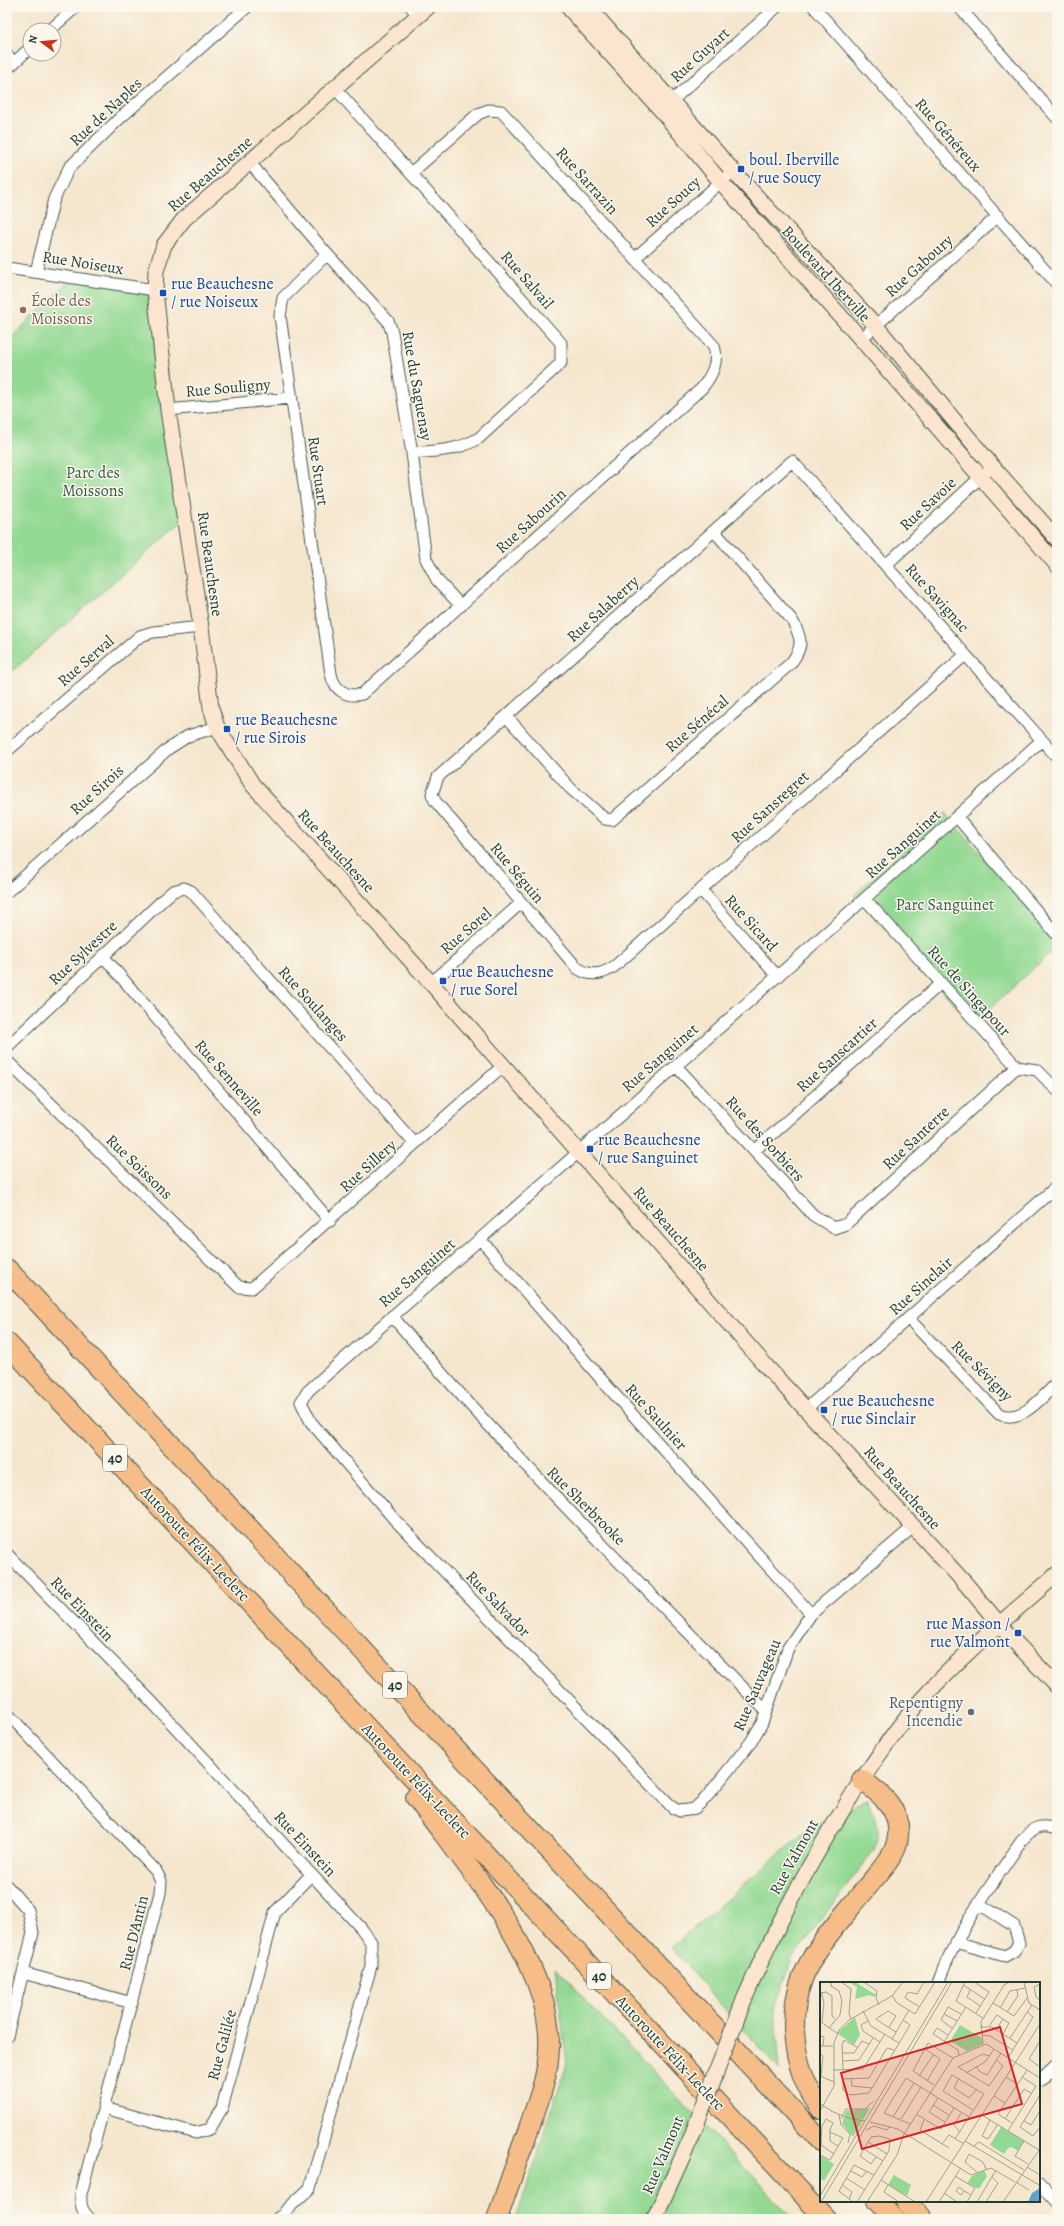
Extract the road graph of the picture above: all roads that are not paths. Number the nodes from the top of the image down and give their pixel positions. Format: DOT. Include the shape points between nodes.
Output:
graph roads {
  1 [pos="76,7"];
  2 [pos="247,7"];
  3 [pos="568,7"];
  4 [pos="588,7"];
  5 [pos="777,7"];
  6 [pos="814,7"];
  7 [pos="959,7"];
  8 [pos="419,10"];
  9 [pos="59,22"];
  10 [pos="22,53"];
  11 [pos="9,62"];
  12 [pos="335,88"];
  13 [pos="667,105"];
  14 [pos="1057,118"];
  15 [pos="250,163"];
  16 [pos="733,171"];
  17 [pos="411,173"];
  18 [pos="720,181"];
  19 [pos="998,216"];
  20 [pos="327,254"];
  21 [pos="635,258"];
  22 [pos="7,268"];
  23 [pos="36,272"];
  24 [pos="1057,284"];
  25 [pos="155,290"];
  26 [pos="876,326"];
  27 [pos="861,339"];
  28 [pos="716,361"];
  29 [pos="291,398"];
  30 [pos="168,410"];
  31 [pos="412,453"];
  32 [pos="792,461"];
  33 [pos="992,466"];
  34 [pos="981,477"];
  35 [pos="715,532"];
  36 [pos="1057,539"];
  37 [pos="1056,562"];
  38 [pos="886,565"];
  39 [pos="461,606"];
  40 [pos="201,627"];
  41 [pos="965,655"];
  42 [pos="356,696"];
  43 [pos="507,716"];
  44 [pos="217,727"];
  45 [pos="1042,740"];
  46 [pos="7,751"];
  47 [pos="1057,757"];
  48 [pos="436,781"];
  49 [pos="957,817"];
  50 [pos="184,888"];
  51 [pos="701,890"];
  52 [pos="7,892"];
  53 [pos="865,899"];
  54 [pos="522,903"];
  55 [pos="1057,935"];
  56 [pos="103,956"];
  57 [pos="592,974"];
  58 [pos="778,977"];
  59 [pos="431,983"];
  60 [pos="940,984"];
  61 [pos="7,1047"];
  62 [pos="7,1061"];
  63 [pos="504,1066"];
  64 [pos="676,1066"];
  65 [pos="1017,1067"];
  66 [pos="1057,1090"];
  67 [pos="415,1144"];
  68 [pos="755,1150"];
  69 [pos="577,1151"];
  70 [pos="1057,1186"];
  71 [pos="330,1221"];
  72 [pos="834,1228"];
  73 [pos="480,1238"];
  74 [pos="7,1269"];
  75 [pos="252,1288"];
  76 [pos="392,1316"];
  77 [pos="908,1318"];
  78 [pos="7,1343"];
  79 [pos="1057,1383"];
  80 [pos="301,1402"];
  81 [pos="806,1409"];
  82 [pos="913,1527"];
  83 [pos="7,1554"];
  84 [pos="1057,1574"];
  85 [pos="811,1614"];
  86 [pos="999,1624"];
  87 [pos="1057,1686"];
  88 [pos="766,1711"];
  89 [pos="7,1713"];
  90 [pos="371,1734"];
  91 [pos="862,1780"];
  92 [pos="688,1810"];
  93 [pos="1057,1829"];
  94 [pos="311,1875"];
  95 [pos="7,1886"];
  96 [pos="978,1903"];
  97 [pos="955,1942"];
  98 [pos="23,1973"];
  99 [pos="938,1982"];
  100 [pos="132,2002"];
  101 [pos="7,2036"];
  102 [pos="1057,2064"];
  103 [pos="1040,2080"];
  104 [pos="820,2107"];
  105 [pos="104,2108"];
  106 [pos="820,2140"];
  107 [pos="1040,2186"];
  108 [pos="879,2202"];
  109 [pos="907,2202"];
  110 [pos="1057,2205"];
  111 [pos="86,2216"];
  112 [pos="277,2219"];
  113 [pos="496,2219"];
  114 [pos="654,2219"];
  115 [pos="826,2219"];
  116 [pos="895,2219"];
  117 [pos="922,2219"];
  1 -- 9 [label="street"];
  2 -- 23 [label="street, Rue de Naples" via="120,118 69,168 54,199"];
  3 -- 13 [label="street, Boulevard Iberville"];
  4 -- 13 [label="street, Boulevard Iberville"];
  5 -- 13 [label="street, Rue Guyart"];
  6 -- 19 [label="street, Rue Généreux"];
  7 -- 14 [label="street"];
  8 -- 12 [label="street, Rue Beauchesne"];
  10 -- 11 [label="street"];
  12 -- 15 [label="street, Rue Beauchesne"];
  12 -- 17 [label="street, Rue Salvail"];
  13 -- 16 [label="street, Boulevard Iberville"];
  13 -- 18 [label="street, Boulevard Iberville"];
  15 -- 20 [label="street, Rue du Saguenay"];
  15 -- 25 [label="street, Rue Beauchesne" via="184,219 171,234 160,255"];
  16 -- 18 [label="street, Rue Soucy"];
  16 -- 26 [label="street, Boulevard Iberville"];
  17 -- 21 [label="street, Rue Sarrazin" via="478,114 488,110 501,112"];
  17 -- 31 [label="street, Rue Salvail" via="561,343 562,357 561,363 479,438 464,447"];
  18 -- 21 [label="street, Rue Soucy"];
  18 -- 27 [label="street, Boulevard Iberville"];
  19 -- 24 [label="street, Rue Généreux"];
  19 -- 26 [label="street, Rue Gaboury"];
  20 -- 29 [label="street, Rue Stuart" via="283,298 280,316"];
  20 -- 31 [label="street, Rue du Saguenay" via="388,322 392,332"];
  21 -- 28 [label="street, Rue Sarrazin" via="714,346"];
  22 -- 23 [label="street, Rue Noiseux"];
  23 -- 25 [label="street, Rue Noiseux"];
  25 -- 30 [label="street, Rue Beauchesne"];
  26 -- 27 [label="street, Rue Gaboury"];
  26 -- 33 [label="street, Boulevard Iberville"];
  27 -- 34 [label="street, Boulevard Iberville"];
  28 -- 39 [label="street, Rue Sabourin" via="711,375 702,388"];
  29 -- 30 [label="street, Rue Souligny"];
  29 -- 42 [label="street, Rue Stuart" via="333,684"];
  30 -- 40 [label="street, Rue Beauchesne"];
  31 -- 39 [label="street, Rue du Saguenay" via="429,568"];
  32 -- 35 [label="street, Rue Salaberry"];
  32 -- 38 [label="street, Rue Savignac"];
  33 -- 34 [label="street, Rue Savoie"];
  33 -- 36 [label="street, Boulevard Iberville"];
  34 -- 37 [label="street, Boulevard Iberville"];
  34 -- 38 [label="street, Rue Savoie"];
  35 -- 43 [label="street, Rue Salaberry"];
  35 -- 43 [label="street, Rue Sénécal" via="792,620 800,635 800,650 791,663 612,820 605,819 570,788"];
  38 -- 41 [label="street, Rue Savignac"];
  39 -- 42 [label="street, Rue Sabourin" via="362,694"];
  40 -- 44 [label="street, Rue Beauchesne" via="211,708"];
  40 -- 46 [label="street, Rue Serval" via="153,632 140,636"];
  41 -- 45 [label="street, Rue Savignac"];
  41 -- 51 [label="street, Rue Sansregret"];
  43 -- 48 [label="street, Rue Salaberry"];
  44 -- 52 [label="street, Rue Sirois" via="188,736 168,749"];
  44 -- 59 [label="street, Rue Beauchesne" via="252,784"];
  45 -- 47 [label="street, Rue Savignac"];
  45 -- 49 [label="street, Rue Sanguinet"];
  48 -- 54 [label="street, Rue Séguin" via="432,794 435,801"];
  49 -- 53 [label="street, Rue Sanguinet"];
  49 -- 55 [label="street"];
  50 -- 56 [label="street, Rue Sylvestre" via="173,891"];
  50 -- 67 [label="street, Rue Soulanges" via="191,891"];
  51 -- 57 [label="street, Rue Sansregret" via="615,966 605,973"];
  51 -- 58 [label="street, Rue Sicard"];
  53 -- 58 [label="street, Rue Sanguinet"];
  53 -- 60 [label="street, Rue de Singapour"];
  54 -- 57 [label="street, Rue Séguin" via="577,968"];
  54 -- 59 [label="street, Rue Sorel"];
  56 -- 61 [label="street, Rue Sylvestre"];
  56 -- 71 [label="street, Rue Senneville"];
  58 -- 64 [label="street, Rue Sanguinet"];
  59 -- 63 [label="street, Rue Beauchesne"];
  60 -- 65 [label="street, Rue de Singapour"];
  60 -- 68 [label="street, Rue Sanscartier"];
  62 -- 75 [label="street, Rue Soissons" via="239,1287"];
  63 -- 67 [label="street, Rue Sillery"];
  63 -- 69 [label="street, Rue Beauchesne"];
  64 -- 68 [label="street, Rue des Sorbiers"];
  64 -- 69 [label="street, Rue Sanguinet"];
  65 -- 66 [label="street" via="1037,1070"];
  65 -- 72 [label="street, Rue Santerre" via="846,1224"];
  67 -- 71 [label="street, Rue Sillery"];
  68 -- 72 [label="street, Rue des Sorbiers" via="813,1215"];
  69 -- 73 [label="street, Rue Sanguinet"];
  69 -- 81 [label="street, Rue Beauchesne"];
  70 -- 77 [label="street, Rue Sinclair"];
  71 -- 75 [label="street, Rue Sillery"];
  73 -- 76 [label="street, Rue Sanguinet"];
  73 -- 85 [label="street, Rue Saulnier" via="608,1387"];
  74 -- 106 [label="highway, 40"];
  76 -- 80 [label="street, Rue Sanguinet" via="308,1391"];
  76 -- 88 [label="street, Rue Sherbrooke" via="532,1473"];
  77 -- 79 [label="street, Rue Sévigny" via="999,1414 1006,1417 1023,1414"];
  77 -- 81 [label="street, Rue Sinclair"];
  78 -- 90 [label="highway, Autoroute Félix-Leclerc / 40"];
  80 -- 92 [label="street, Rue Salvador" via="311,1422 394,1519 673,1808 680,1811"];
  81 -- 82 [label="street, Rue Beauchesne"];
  82 -- 85 [label="street, Rue Sauvageau"];
  82 -- 86 [label="street, Rue Beauchesne"];
  83 -- 94 [label="street, Rue Einstein" via="150,1700"];
  84 -- 86 [label="street, Rue Valmont"];
  85 -- 88 [label="street, Rue Sauvageau" via="785,1655"];
  86 -- 87 [label="street, Rue Beauchesne"];
  86 -- 91 [label="street, Rue Valmont" via="917,1705"];
  88 -- 92 [label="street, Rue Sauvageau" via="762,1723 735,1765 705,1800"];
  89 -- 100 [label="street, Rue D'Antin" via="156,1871 161,1881"];
  90 -- 113 [label="highway" via="500,1912 526,1958 543,2003 549,2034 547,2070"];
  90 -- 115 [label="highway, Autoroute Félix-Leclerc / 40"];
  91 -- 104 [label="highway" via="890,1805 897,1821 898,1838 889,1859 815,1954 798,1992 794,2020 798,2060 807,2085"];
  91 -- 114 [label="street, Rue Valmont, bridge" via="799,1882 769,1942 691,2138"];
  93 -- 96 [label="street" via="1031,1829"];
  94 -- 105 [label="street, Rue Galilée" via="275,1912 222,2108 210,2129 196,2133"];
  94 -- 112 [label="street, Rue Einstein" via="361,1928 371,1942 372,1956 310,2188"];
  95 -- 98 [label="street" via="28,1910 32,1923 33,1932"];
  96 -- 97 [label="street"];
  96 -- 97 [label="street" via="1014,1926 1019,1943 1005,1956"];
  97 -- 99 [label="street"];
  98 -- 100 [label="street"];
  98 -- 101 [label="street"];
  100 -- 105 [label="street, Rue D'Antin"];
  102 -- 103 [label="street"];
  105 -- 111 [label="street, Rue D'Antin" via="81,2194 80,2205"];
  107 -- 110 [label="street"];
  108 -- 116 [label="highway"];
  109 -- 117 [label="highway"];
}
